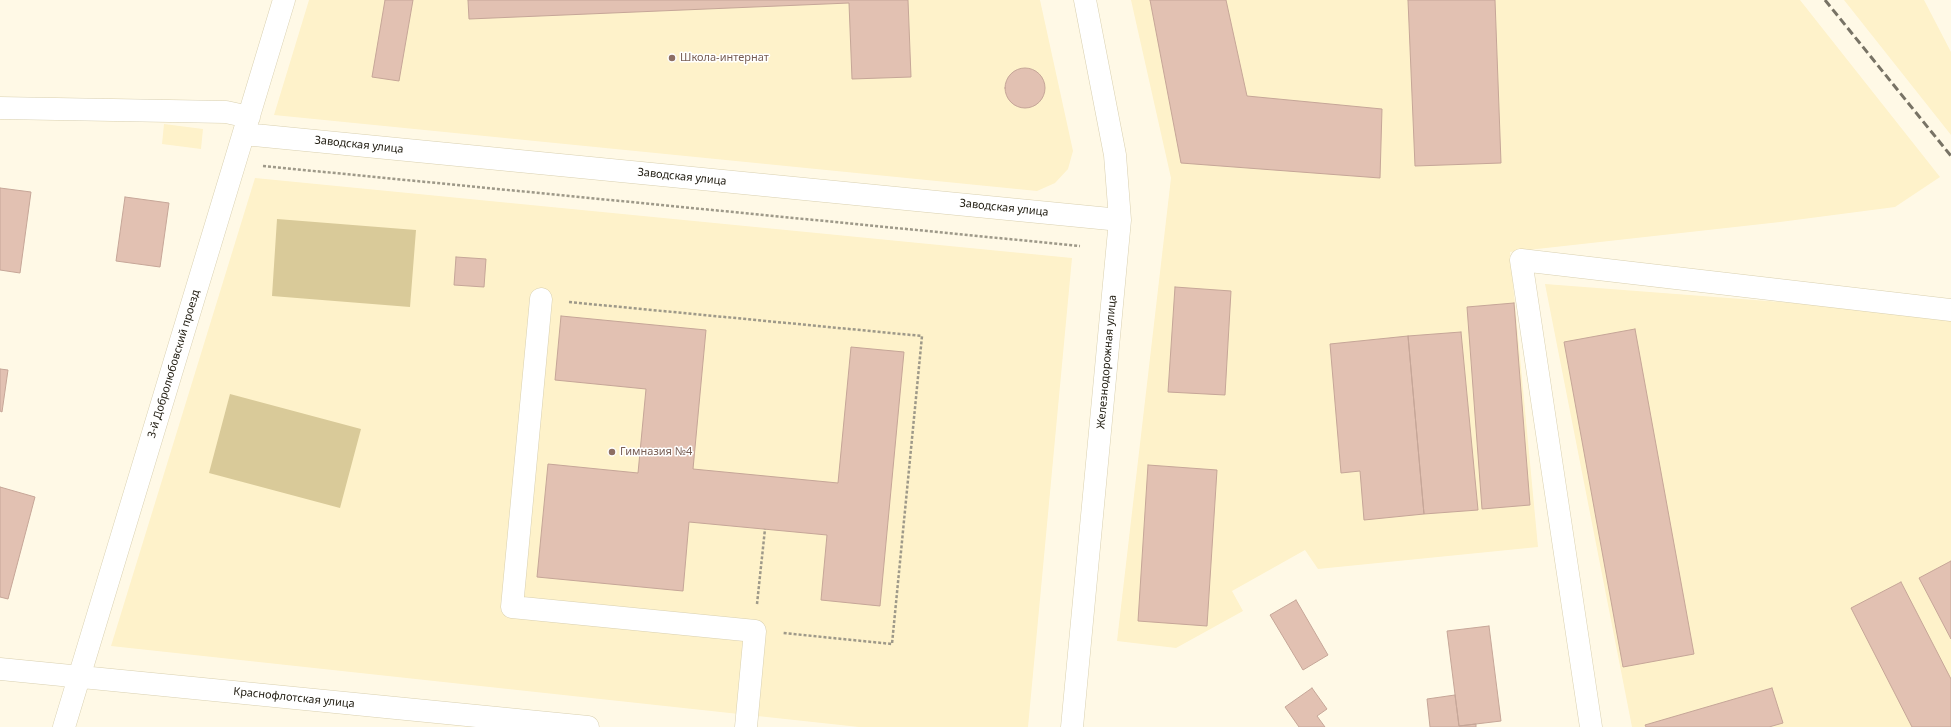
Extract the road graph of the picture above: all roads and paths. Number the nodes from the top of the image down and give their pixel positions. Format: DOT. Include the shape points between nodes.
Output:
graph roads {
  1 [pos="284,0"];
  2 [pos="1085,0"];
  3 [pos="0,108"];
  4 [pos="246,125"];
  5 [pos="1120,220"];
  6 [pos="541,299"];
  7 [pos="1951,310"];
  8 [pos="765,529"];
  9 [pos="755,631"];
  10 [pos="0,669"];
  11 [pos="80,676"];
  12 [pos="509,723"];
  13 [pos="64,727"];
  14 [pos="588,727"];
  15 [pos="746,727"];
  16 [pos="1072,727"];
  17 [pos="1591,727"];
  1 -- 4 [label="street, 3-й Добролюбовский проезд"];
  2 -- 5 [label="street, Железнодорожная улица" via="1114,155"];
  3 -- 4 [label="street, Заводская улица" via="226,112"];
  4 -- 5 [label="street, Заводская улица"];
  4 -- 11 [label="street, 3-й Добролюбовский проезд"];
  5 -- 16 [label="street, Железнодорожная улица"];
  6 -- 9 [label="street" via="512,607"];
  6 -- 9 [label="path" via="922,336 892,644"];
  7 -- 17 [label="street" via="1825,300 1521,255"];
  8 -- 9 [label="path"];
  9 -- 15 [label="street"];
  10 -- 11 [label="street, Краснофлотская улица"];
  11 -- 12 [label="street, Краснофлотская улица"];
  11 -- 13 [label="street, 3-й Добролюбовский проезд"];
  12 -- 14 [label="street, Краснофлотская улица"];
}
